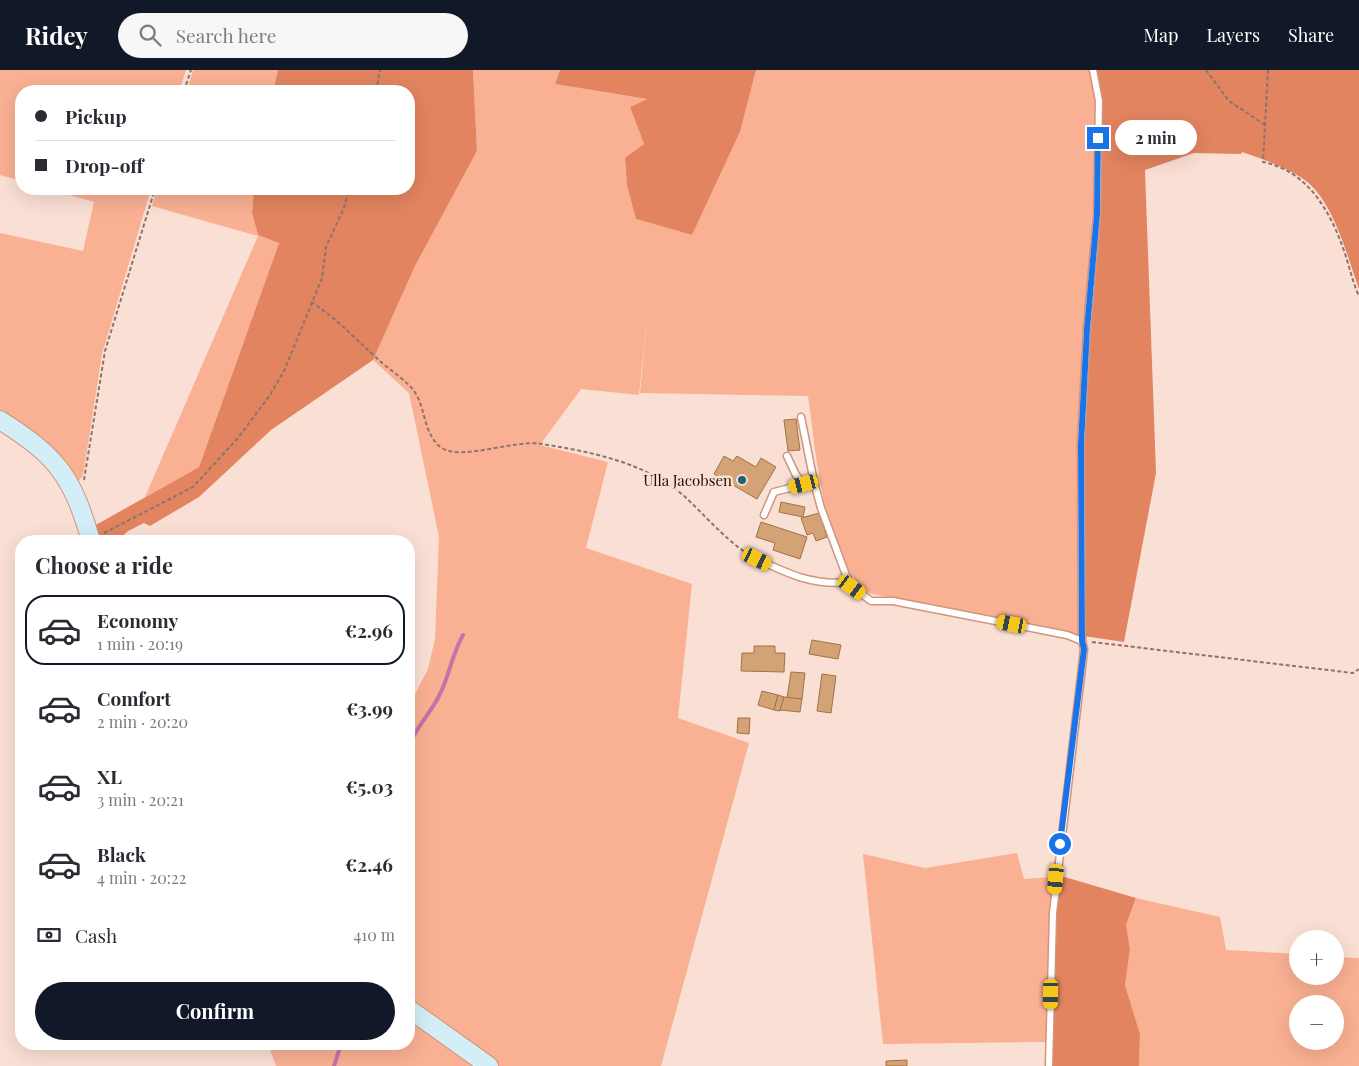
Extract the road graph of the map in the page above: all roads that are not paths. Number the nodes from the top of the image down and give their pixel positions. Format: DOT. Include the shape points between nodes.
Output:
graph roads {
  1 [pos="1093,70"];
  2 [pos="801,417"];
  3 [pos="0,420"];
  4 [pos="788,456"];
  5 [pos="814,482"];
  6 [pos="804,484"];
  7 [pos="764,515"];
  8 [pos="89,535"];
  9 [pos="757,559"];
  10 [pos="850,582"];
  11 [pos="1082,641"];
  12 [pos="415,1013"];
  13 [pos="489,1066"];
  14 [pos="1049,1066"];
  1 -- 11 [label="lane" via="1099,101 1097,204 1081,444"];
  2 -- 5 [label="lane"];
  3 -- 8 [label="main road" via="25,436 58,465 77,496"];
  4 -- 6 [label="lane" via="796,476"];
  5 -- 6 [label="lane"];
  5 -- 10 [label="lane"];
  6 -- 7 [label="lane" via="774,492"];
  9 -- 10 [label="lane" via="813,582"];
  10 -- 11 [label="lane" via="871,601 893,601 930,608 1067,635"];
  11 -- 14 [label="lane" via="1083,658 1053,913"];
  12 -- 13 [label="main road"];
}
